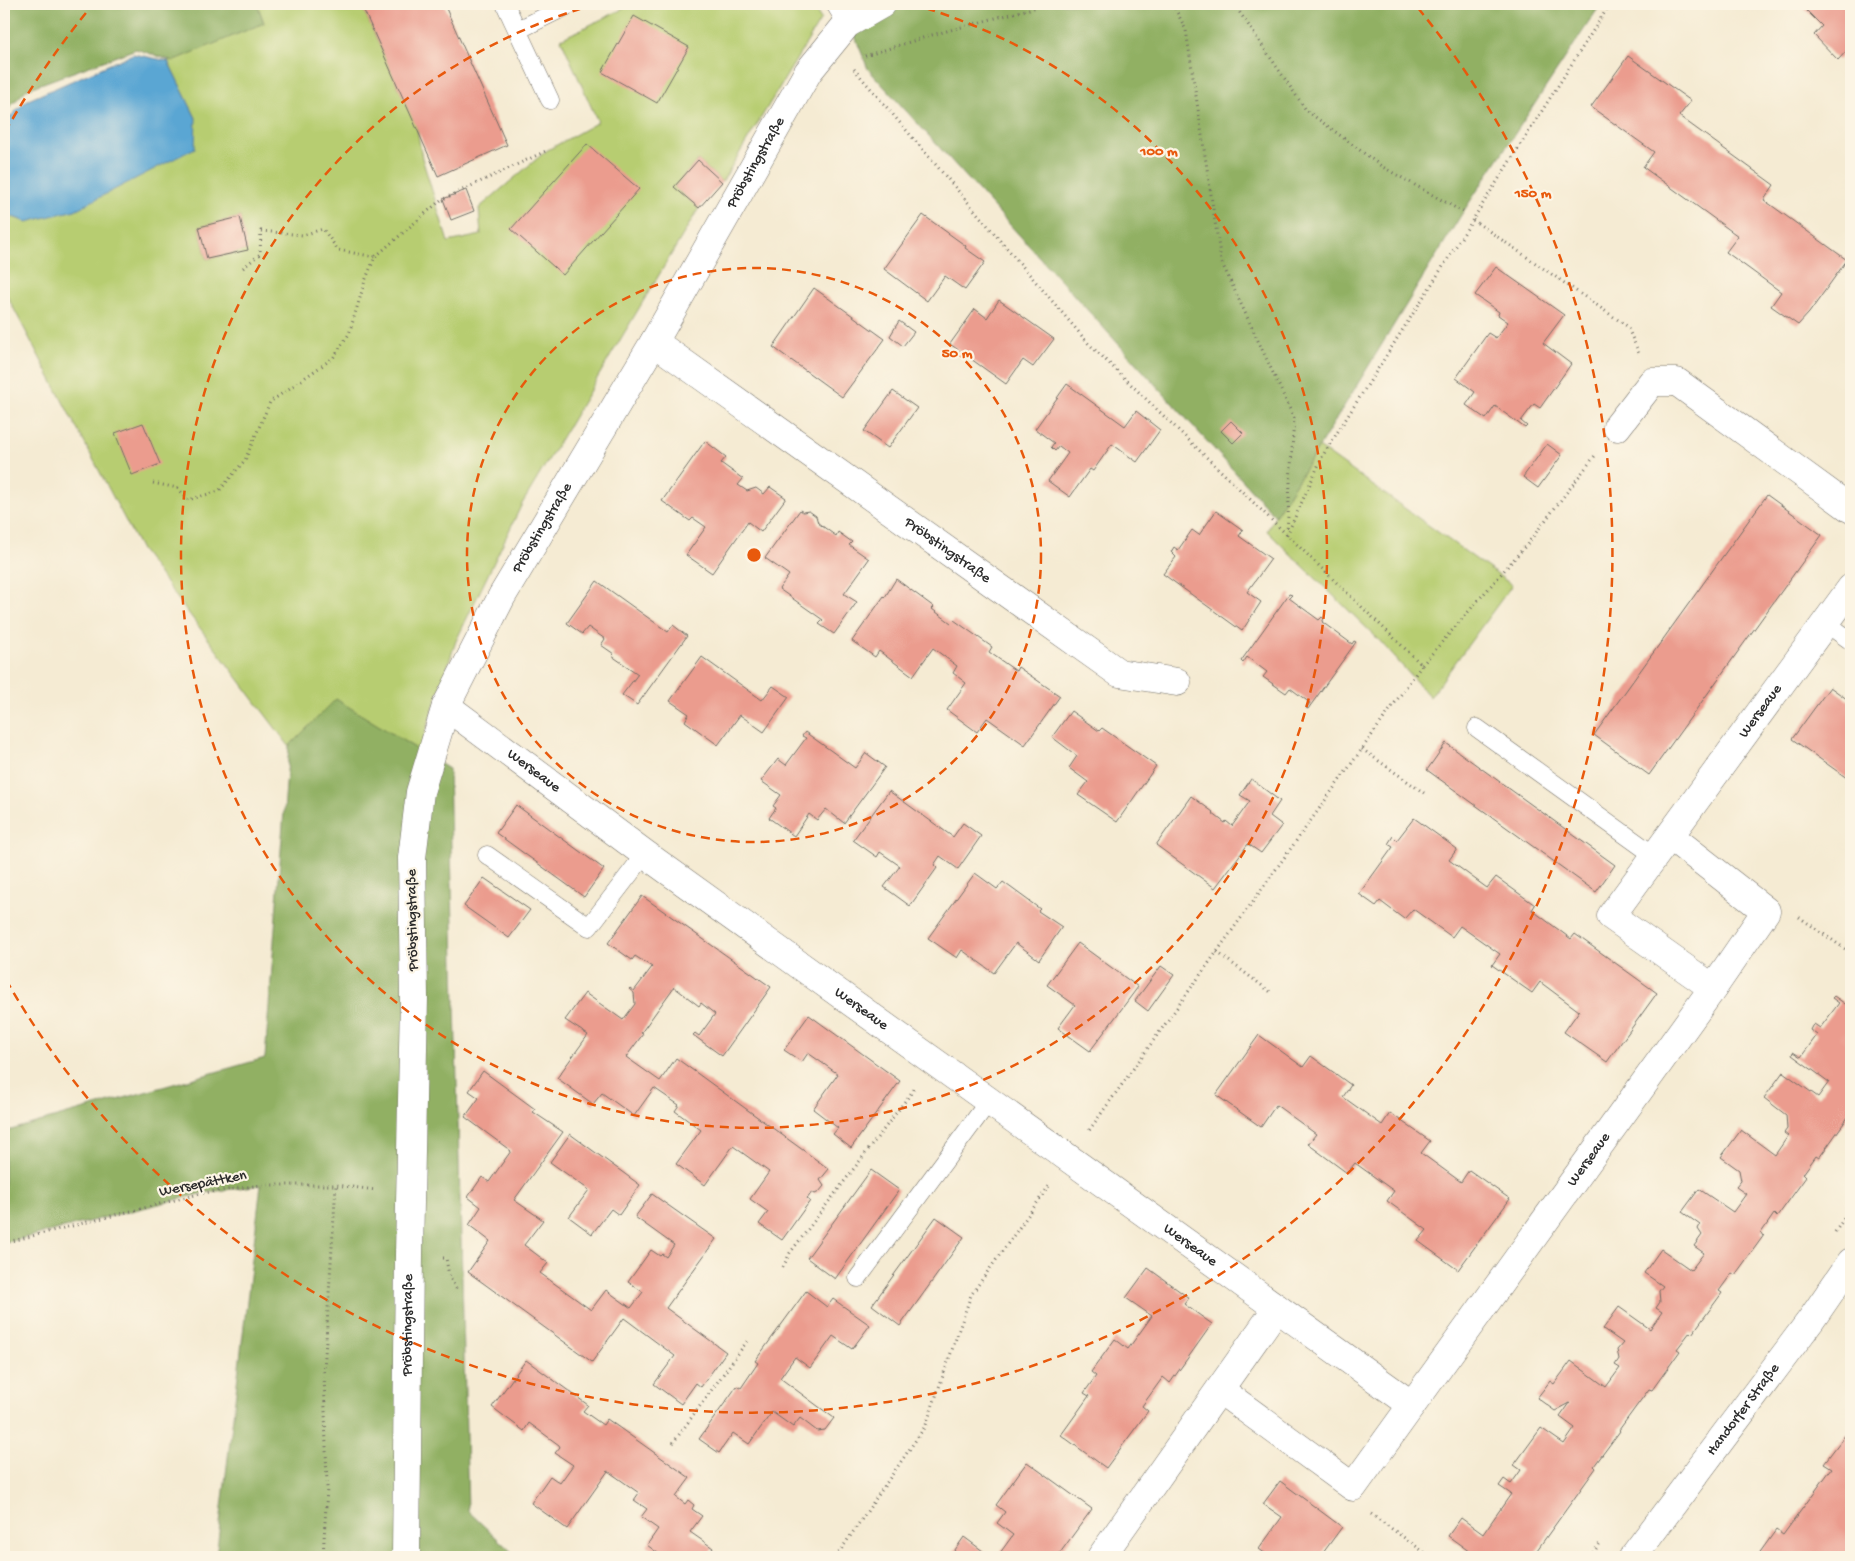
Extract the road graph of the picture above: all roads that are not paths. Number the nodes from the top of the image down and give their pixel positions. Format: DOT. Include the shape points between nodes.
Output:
graph roads {
  1 [pos="505,4"];
  2 [pos="571,4"];
  3 [pos="882,4"];
  4 [pos="841,14"];
  5 [pos="518,30"];
  6 [pos="550,100"];
  7 [pos="654,342"];
  8 [pos="1617,427"];
  9 [pos="1851,509"];
  10 [pos="1851,588"];
  11 [pos="1826,622"];
  12 [pos="1851,641"];
  13 [pos="1177,682"];
  14 [pos="446,706"];
  15 [pos="1477,728"];
  16 [pos="1662,846"];
  17 [pos="644,854"];
  18 [pos="487,855"];
  19 [pos="1713,988"];
  20 [pos="989,1101"];
  21 [pos="1851,1262"];
  22 [pos="858,1278"];
  23 [pos="1277,1308"];
  24 [pos="1220,1390"];
  25 [pos="1412,1405"];
  26 [pos="406,1557"];
  27 [pos="1101,1557"];
  28 [pos="1633,1557"];
  1 -- 5 [label="lane"];
  2 -- 5 [label="lane"];
  3 -- 4 [label="street, Pröbstingstraße"];
  4 -- 7 [label="street, Pröbstingstraße"];
  5 -- 6 [label="lane"];
  7 -- 13 [label="street, Pröbstingstraße" via="1119,673"];
  7 -- 14 [label="street, Pröbstingstraße" via="502,596"];
  8 -- 9 [label="street" via="1652,382 1677,382"];
  10 -- 11 [label="street, Werseaue"];
  11 -- 12 [label="lane"];
  11 -- 16 [label="street, Werseaue"];
  14 -- 17 [label="street, Werseaue"];
  14 -- 26 [label="street, Pröbstingstraße" via="420,792 412,858 414,997"];
  15 -- 16 [label="lane"];
  16 -- 19 [label="street, Werseaue" via="1611,916"];
  16 -- 19 [label="street, Werseaue" via="1766,911"];
  17 -- 18 [label="lane" via="589,927"];
  17 -- 20 [label="street, Werseaue"];
  19 -- 25 [label="street, Werseaue"];
  20 -- 22 [label="lane"];
  20 -- 23 [label="street, Werseaue"];
  21 -- 28 [label="street, Handorfer Straße"];
  23 -- 24 [label="street"];
  23 -- 25 [label="street, Werseaue"];
  24 -- 25 [label="street, Werseaue" via="1353,1487"];
  24 -- 27 [label="street"];
}
